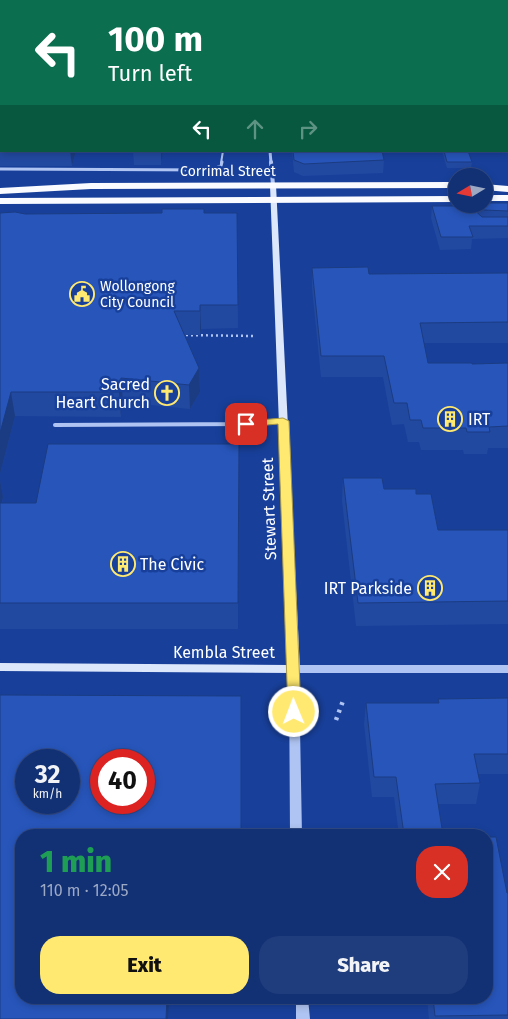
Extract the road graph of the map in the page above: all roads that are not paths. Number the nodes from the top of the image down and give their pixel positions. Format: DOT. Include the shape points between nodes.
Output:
graph roads {
  1 [pos="222,152"];
  2 [pos="270,152"];
  3 [pos="0,169"];
  4 [pos="273,185"];
  5 [pos="448,185"];
  6 [pos="493,187"];
  7 [pos="508,188"];
  8 [pos="0,191"];
  9 [pos="493,198"];
  10 [pos="508,198"];
  11 [pos="448,199"];
  12 [pos="274,200"];
  13 [pos="0,201"];
  14 [pos="283,421"];
  15 [pos="55,425"];
  16 [pos="0,667"];
  17 [pos="508,668"];
  18 [pos="294,669"];
  19 [pos="296,829"];
  20 [pos="302,1004"];
  21 [pos="303,1019"];
  1 -- 3 [label="lane" via="222,165 211,170"];
  2 -- 4 [label="street, Stewart Street"];
  4 -- 5 [label="main road, Corrimal Street"];
  4 -- 8 [label="main road, Corrimal Street" via="91,186"];
  4 -- 12 [label="main road, Stewart Street"];
  6 -- 7 [label="main road"];
  9 -- 10 [label="main road"];
  11 -- 12 [label="main road, Corrimal Street"];
  12 -- 13 [label="main road, Corrimal Street"];
  12 -- 14 [label="main road, Stewart Street"];
  14 -- 15 [label="lane"];
  14 -- 18 [label="main road, Stewart Street"];
  16 -- 18 [label="main road, Kembla Street"];
  17 -- 18 [label="street, Kembla Street"];
  18 -- 19 [label="street, Stewart Street"];
  20 -- 21 [label="street"];
}
